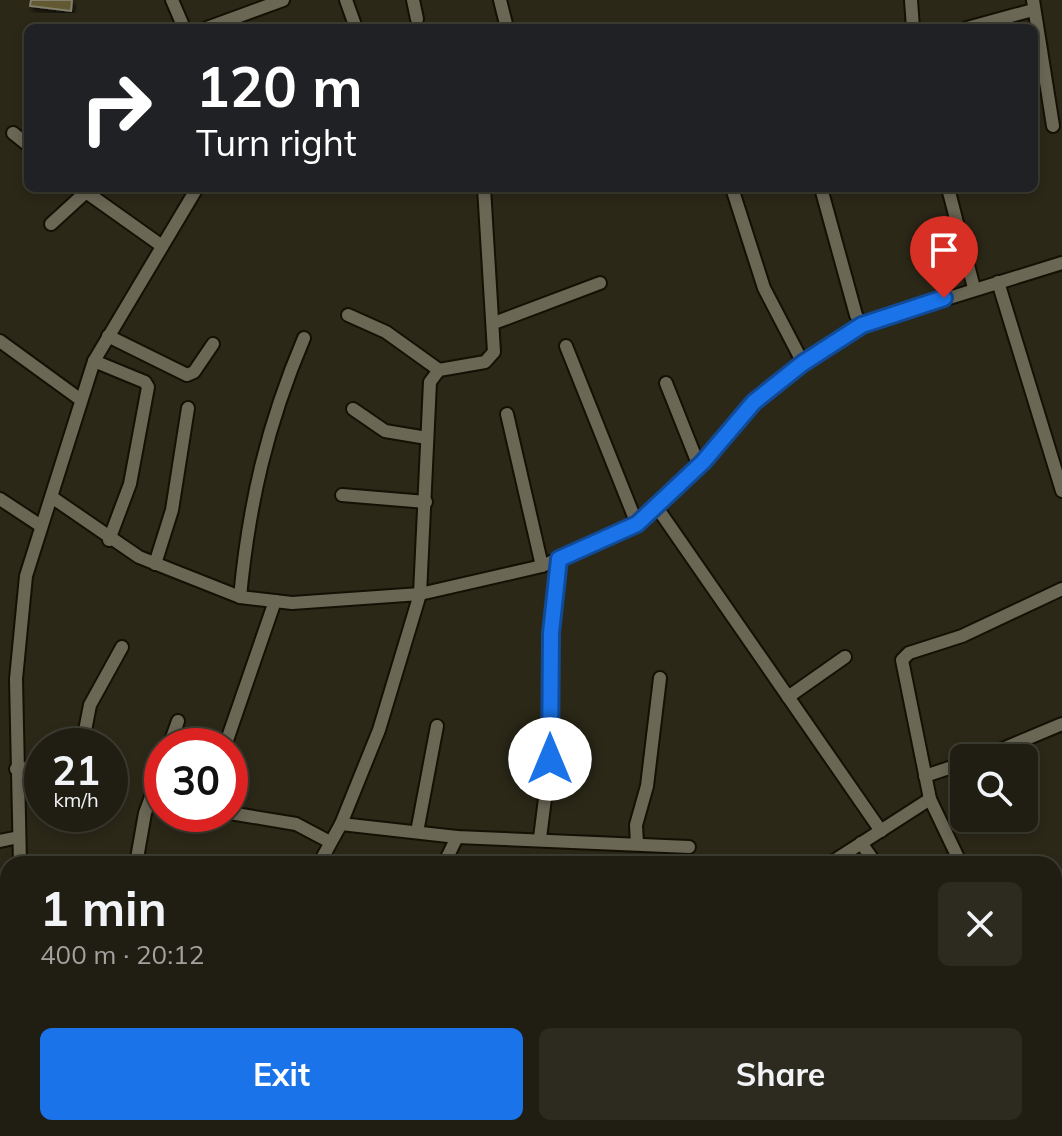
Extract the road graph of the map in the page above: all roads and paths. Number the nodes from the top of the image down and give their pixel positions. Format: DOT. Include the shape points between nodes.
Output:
graph roads {
  1 [pos="172,0"];
  2 [pos="282,0"];
  3 [pos="346,0"];
  4 [pos="413,0"];
  5 [pos="500,0"];
  6 [pos="911,0"];
  7 [pos="1033,5"];
  8 [pos="417,19"];
  9 [pos="182,24"];
  10 [pos="218,24"];
  11 [pos="355,24"];
  12 [pos="506,24"];
  13 [pos="913,24"];
  14 [pos="978,24"];
  15 [pos="1038,35"];
  16 [pos="1053,126"];
  17 [pos="13,133"];
  18 [pos="24,142"];
  19 [pos="82,192"];
  20 [pos="87,192"];
  21 [pos="195,192"];
  22 [pos="484,192"];
  23 [pos="733,192"];
  24 [pos="822,192"];
  25 [pos="949,192"];
  26 [pos="51,224"];
  27 [pos="162,246"];
  28 [pos="1062,263"];
  29 [pos="998,282"];
  30 [pos="600,283"];
  31 [pos="974,288"];
  32 [pos="348,315"];
  33 [pos="494,323"];
  34 [pos="862,325"];
  35 [pos="108,336"];
  36 [pos="304,338"];
  37 [pos="0,341"];
  38 [pos="213,344"];
  39 [pos="566,346"];
  40 [pos="94,361"];
  41 [pos="803,363"];
  42 [pos="439,370"];
  43 [pos="666,383"];
  44 [pos="81,400"];
  45 [pos="188,408"];
  46 [pos="353,409"];
  47 [pos="507,414"];
  48 [pos="427,438"];
  49 [pos="699,466"];
  50 [pos="1062,491"];
  51 [pos="342,495"];
  52 [pos="53,498"];
  53 [pos="0,499"];
  54 [pos="426,502"];
  55 [pos="656,506"];
  56 [pos="637,524"];
  57 [pos="41,526"];
  58 [pos="109,540"];
  59 [pos="559,559"];
  60 [pos="155,564"];
  61 [pos="542,566"];
  62 [pos="1062,589"];
  63 [pos="420,594"];
  64 [pos="240,597"];
  65 [pos="275,601"];
  66 [pos="122,647"];
  67 [pos="845,657"];
  68 [pos="660,678"];
  69 [pos="788,697"];
  70 [pos="178,721"];
  71 [pos="1062,724"];
  72 [pos="437,726"];
  73 [pos="86,728"];
  74 [pos="175,728"];
  75 [pos="231,728"];
  76 [pos="15,741"];
  77 [pos="0,743"];
  78 [pos="1020,744"];
  79 [pos="24,768"];
  80 [pos="950,768"];
  81 [pos="16,769"];
  82 [pos="925,776"];
  83 [pos="930,799"];
  84 [pos="248,816"];
  85 [pos="341,824"];
  86 [pos="881,831"];
  87 [pos="146,832"];
  88 [pos="417,832"];
  89 [pos="19,837"];
  90 [pos="457,837"];
  91 [pos="540,838"];
  92 [pos="0,841"];
  93 [pos="330,842"];
  94 [pos="861,843"];
  95 [pos="637,844"];
  96 [pos="689,847"];
  97 [pos="20,856"];
  98 [pos="139,856"];
  99 [pos="323,856"];
  100 [pos="448,856"];
  101 [pos="841,856"];
  102 [pos="870,856"];
  103 [pos="957,856"];
  1 -- 9 [label="street"];
  2 -- 10 [label="street"];
  3 -- 11 [label="street"];
  4 -- 8 [label="street"];
  5 -- 12 [label="street"];
  6 -- 13 [label="street"];
  7 -- 14 [label="street"];
  15 -- 16 [label="street"];
  17 -- 18 [label="street"];
  19 -- 26 [label="street"];
  20 -- 27 [label="street"];
  21 -- 27 [label="street"];
  22 -- 33 [label="street"];
  23 -- 41 [label="street" via="764,288"];
  24 -- 34 [label="street"];
  25 -- 31 [label="street"];
  27 -- 35 [label="street"];
  28 -- 29 [label="street"];
  29 -- 31 [label="street"];
  29 -- 50 [label="street"];
  30 -- 33 [label="street"];
  31 -- 34 [label="street"];
  32 -- 42 [label="street" via="386,332"];
  33 -- 42 [label="street" via="492,357"];
  34 -- 41 [label="street"];
  35 -- 38 [label="street" via="187,375"];
  35 -- 40 [label="street"];
  36 -- 64 [label="street" via="278,401 247,520"];
  37 -- 44 [label="street"];
  39 -- 56 [label="street"];
  40 -- 44 [label="street"];
  40 -- 58 [label="street" via="148,387 130,484"];
  41 -- 49 [label="street" via="754,402"];
  42 -- 48 [label="street" via="430,382"];
  43 -- 49 [label="street"];
  44 -- 52 [label="street"];
  45 -- 60 [label="street" via="169,524"];
  46 -- 48 [label="street" via="385,431"];
  47 -- 61 [label="street"];
  48 -- 54 [label="street"];
  49 -- 55 [label="street"];
  51 -- 54 [label="street"];
  52 -- 57 [label="street"];
  52 -- 58 [label="street"];
  53 -- 57 [label="street"];
  54 -- 63 [label="street"];
  55 -- 56 [label="street"];
  55 -- 69 [label="street"];
  56 -- 59 [label="street"];
  57 -- 76 [label="street" via="26,576 19,628"];
  58 -- 60 [label="street"];
  59 -- 61 [label="street"];
  59 -- 91 [label="street" via="551,633 550,759"];
  60 -- 64 [label="street"];
  61 -- 63 [label="street"];
  62 -- 82 [label="street" via="905,657"];
  63 -- 65 [label="street"];
  63 -- 85 [label="street" via="379,730"];
  64 -- 65 [label="street"];
  65 -- 75 [label="street"];
  66 -- 73 [label="street" via="90,705"];
  67 -- 69 [label="street"];
  68 -- 95 [label="street"];
  69 -- 86 [label="street"];
  70 -- 74 [label="street"];
  71 -- 78 [label="street"];
  72 -- 88 [label="street"];
  76 -- 77 [label="street"];
  76 -- 81 [label="street"];
  79 -- 81 [label="street"];
  80 -- 82 [label="street"];
  81 -- 89 [label="street"];
  82 -- 83 [label="street"];
  83 -- 86 [label="street"];
  83 -- 103 [label="street"];
  84 -- 93 [label="street" via="296,824"];
  85 -- 88 [label="street"];
  85 -- 93 [label="street"];
  86 -- 94 [label="street"];
  87 -- 98 [label="street"];
  88 -- 90 [label="street"];
  89 -- 92 [label="street"];
  89 -- 97 [label="street"];
  90 -- 91 [label="street"];
  90 -- 100 [label="street"];
  91 -- 95 [label="street"];
  93 -- 99 [label="street"];
  94 -- 101 [label="street"];
  94 -- 102 [label="street"];
  95 -- 96 [label="street"];
}
